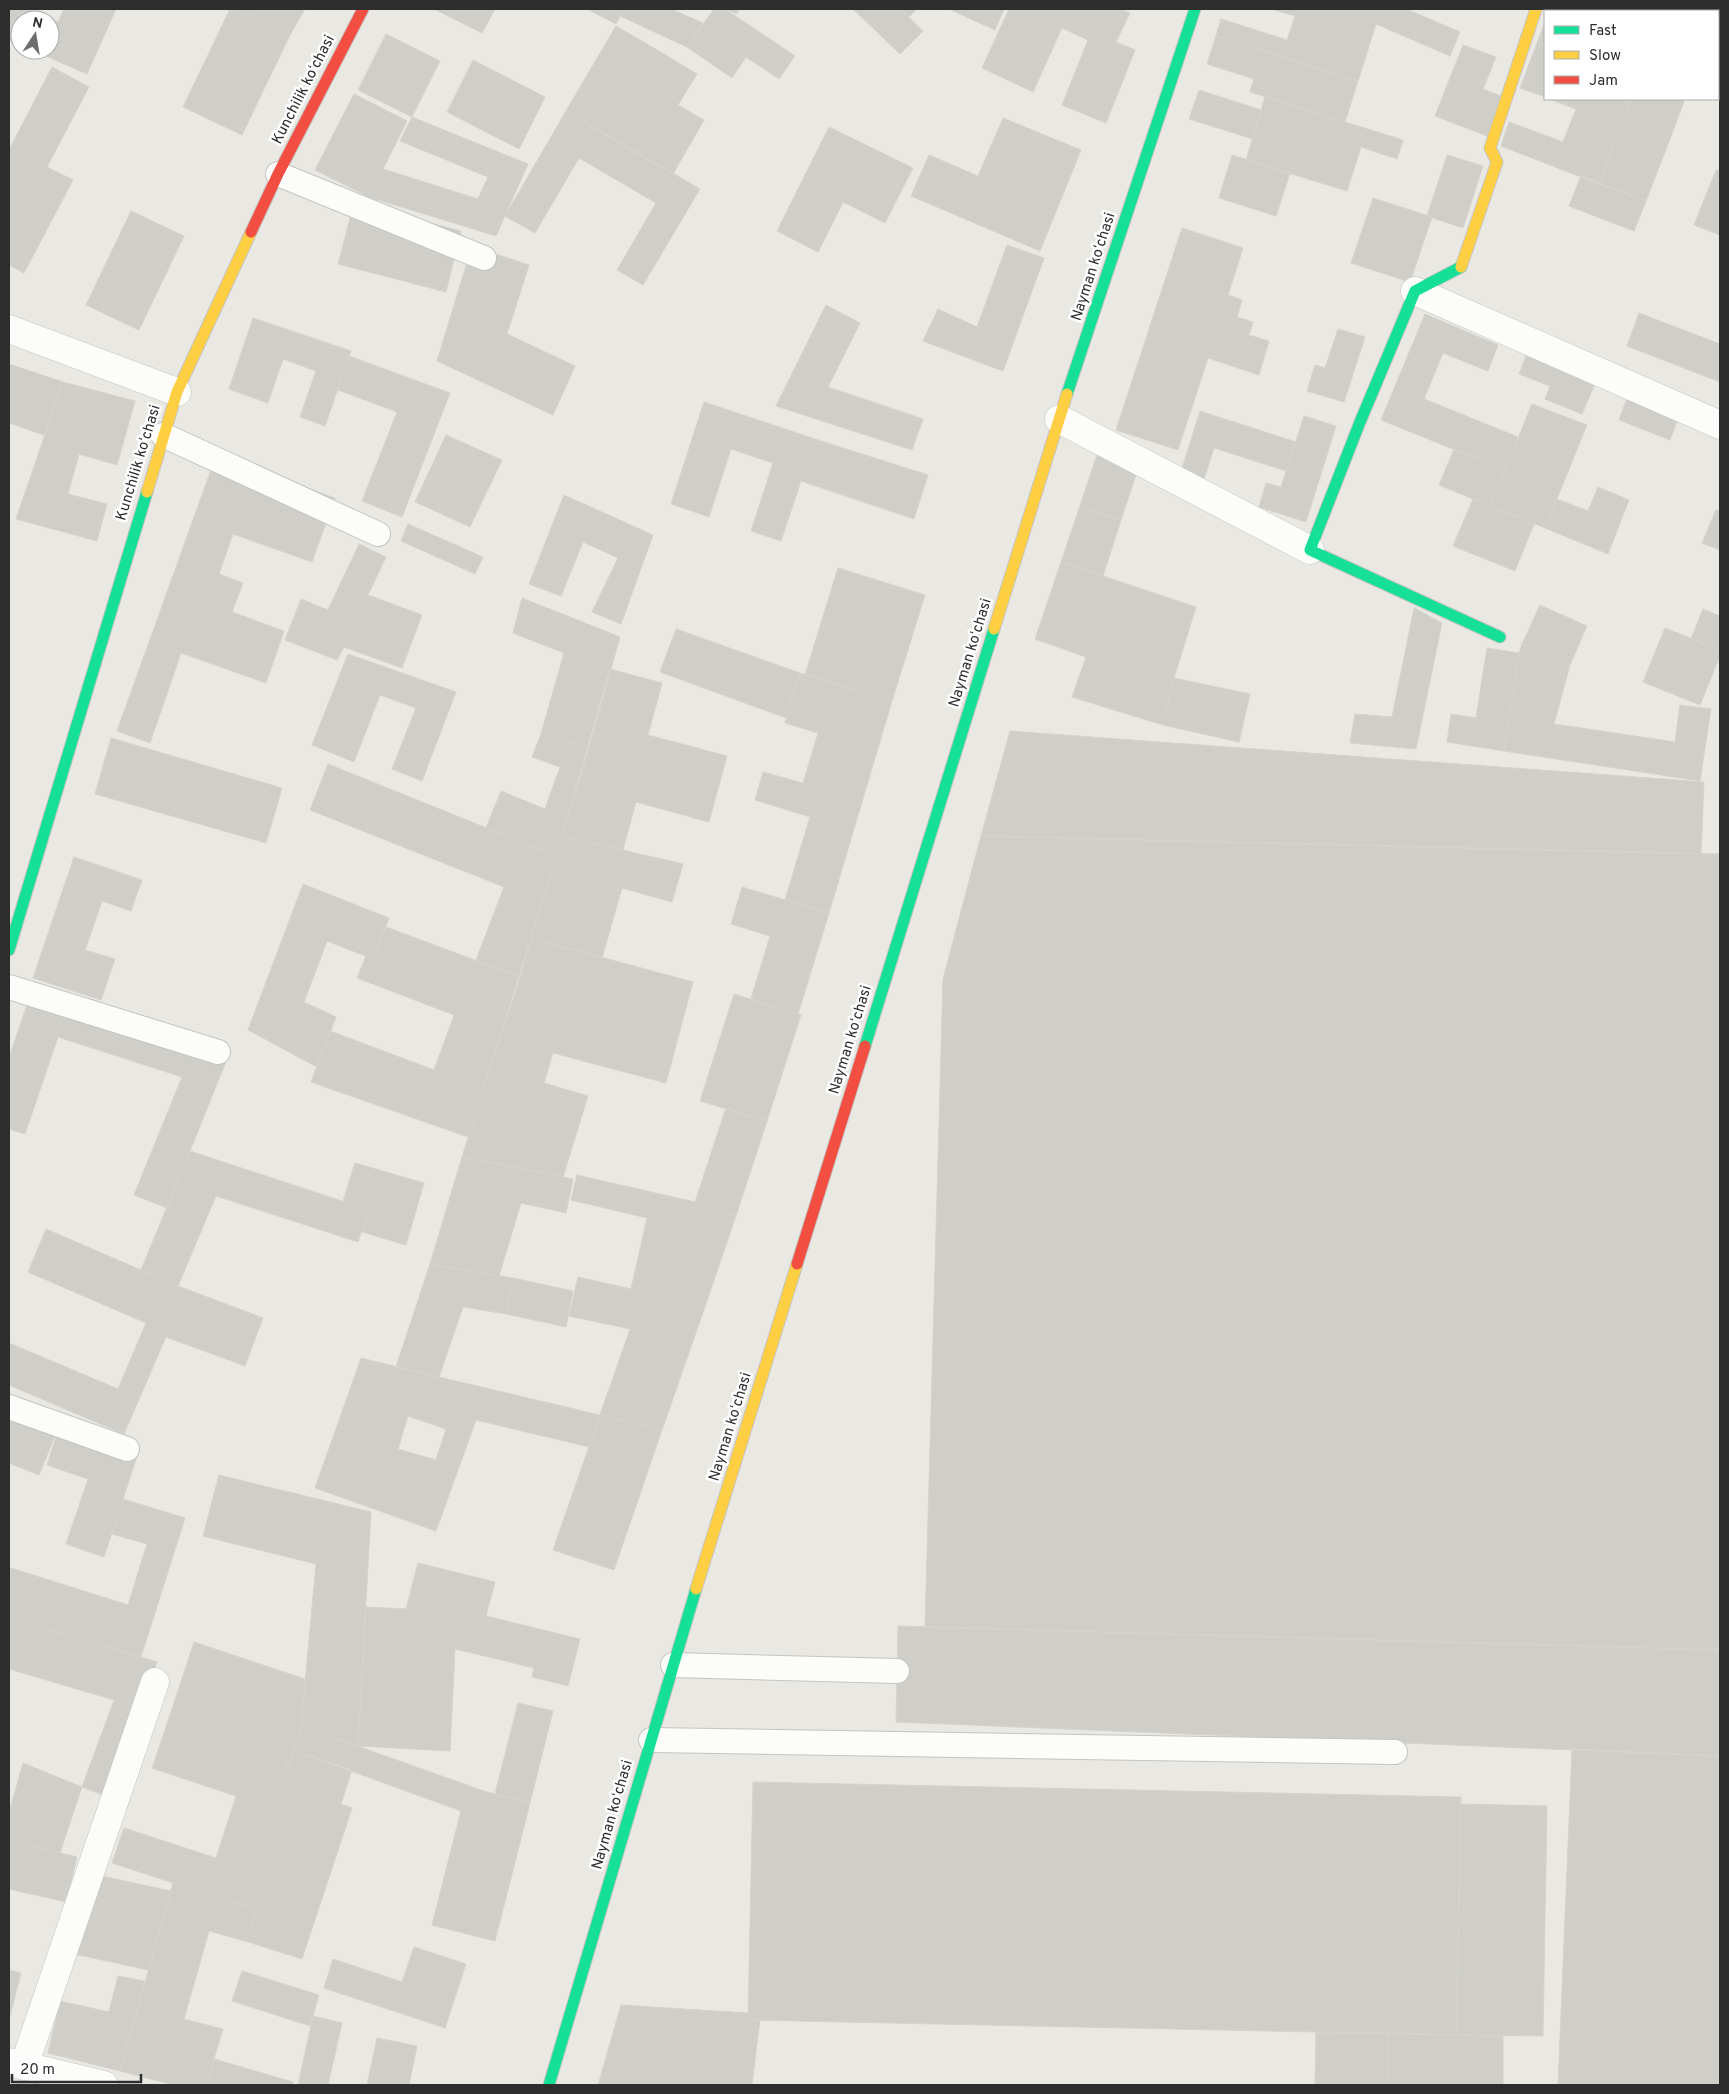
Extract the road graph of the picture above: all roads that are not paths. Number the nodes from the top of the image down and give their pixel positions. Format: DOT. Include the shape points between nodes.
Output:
graph roads {
  1 [pos="363,9"];
  2 [pos="1195,9"];
  3 [pos="1536,9"];
  4 [pos="278,174"];
  5 [pos="484,258"];
  6 [pos="1415,291"];
  7 [pos="9,329"];
  8 [pos="177,392"];
  9 [pos="1059,419"];
  10 [pos="1720,425"];
  11 [pos="162,435"];
  12 [pos="378,534"];
  13 [pos="1310,550"];
  14 [pos="1500,637"];
  15 [pos="9,950"];
  16 [pos="9,988"];
  17 [pos="218,1052"];
  18 [pos="9,1407"];
  19 [pos="127,1449"];
  20 [pos="673,1665"];
  21 [pos="897,1671"];
  22 [pos="155,1682"];
  23 [pos="651,1740"];
  24 [pos="1395,1752"];
  25 [pos="16,2064"];
  26 [pos="104,2085"];
  27 [pos="549,2085"];
  1 -- 4 [label="main road, Kunchilik koʻchasi"];
  2 -- 9 [label="main road, Nayman koʻchasi"];
  3 -- 6 [label="main road" via="1490,148 1497,162 1462,266"];
  4 -- 5 [label="lane"];
  4 -- 8 [label="main road, Kunchilik koʻchasi"];
  6 -- 10 [label="street"];
  6 -- 13 [label="main road"];
  7 -- 8 [label="street"];
  8 -- 11 [label="main road, Kunchilik koʻchasi"];
  9 -- 13 [label="street"];
  9 -- 20 [label="main road, Nayman koʻchasi"];
  11 -- 12 [label="lane"];
  11 -- 15 [label="main road, Kunchilik koʻchasi"];
  13 -- 14 [label="main road"];
  16 -- 17 [label="lane"];
  18 -- 19 [label="lane"];
  20 -- 21 [label="lane"];
  20 -- 23 [label="main road, Nayman koʻchasi"];
  22 -- 25 [label="street"];
  23 -- 24 [label="lane"];
  23 -- 27 [label="main road, Nayman koʻchasi"];
  25 -- 26 [label="street"];
}
